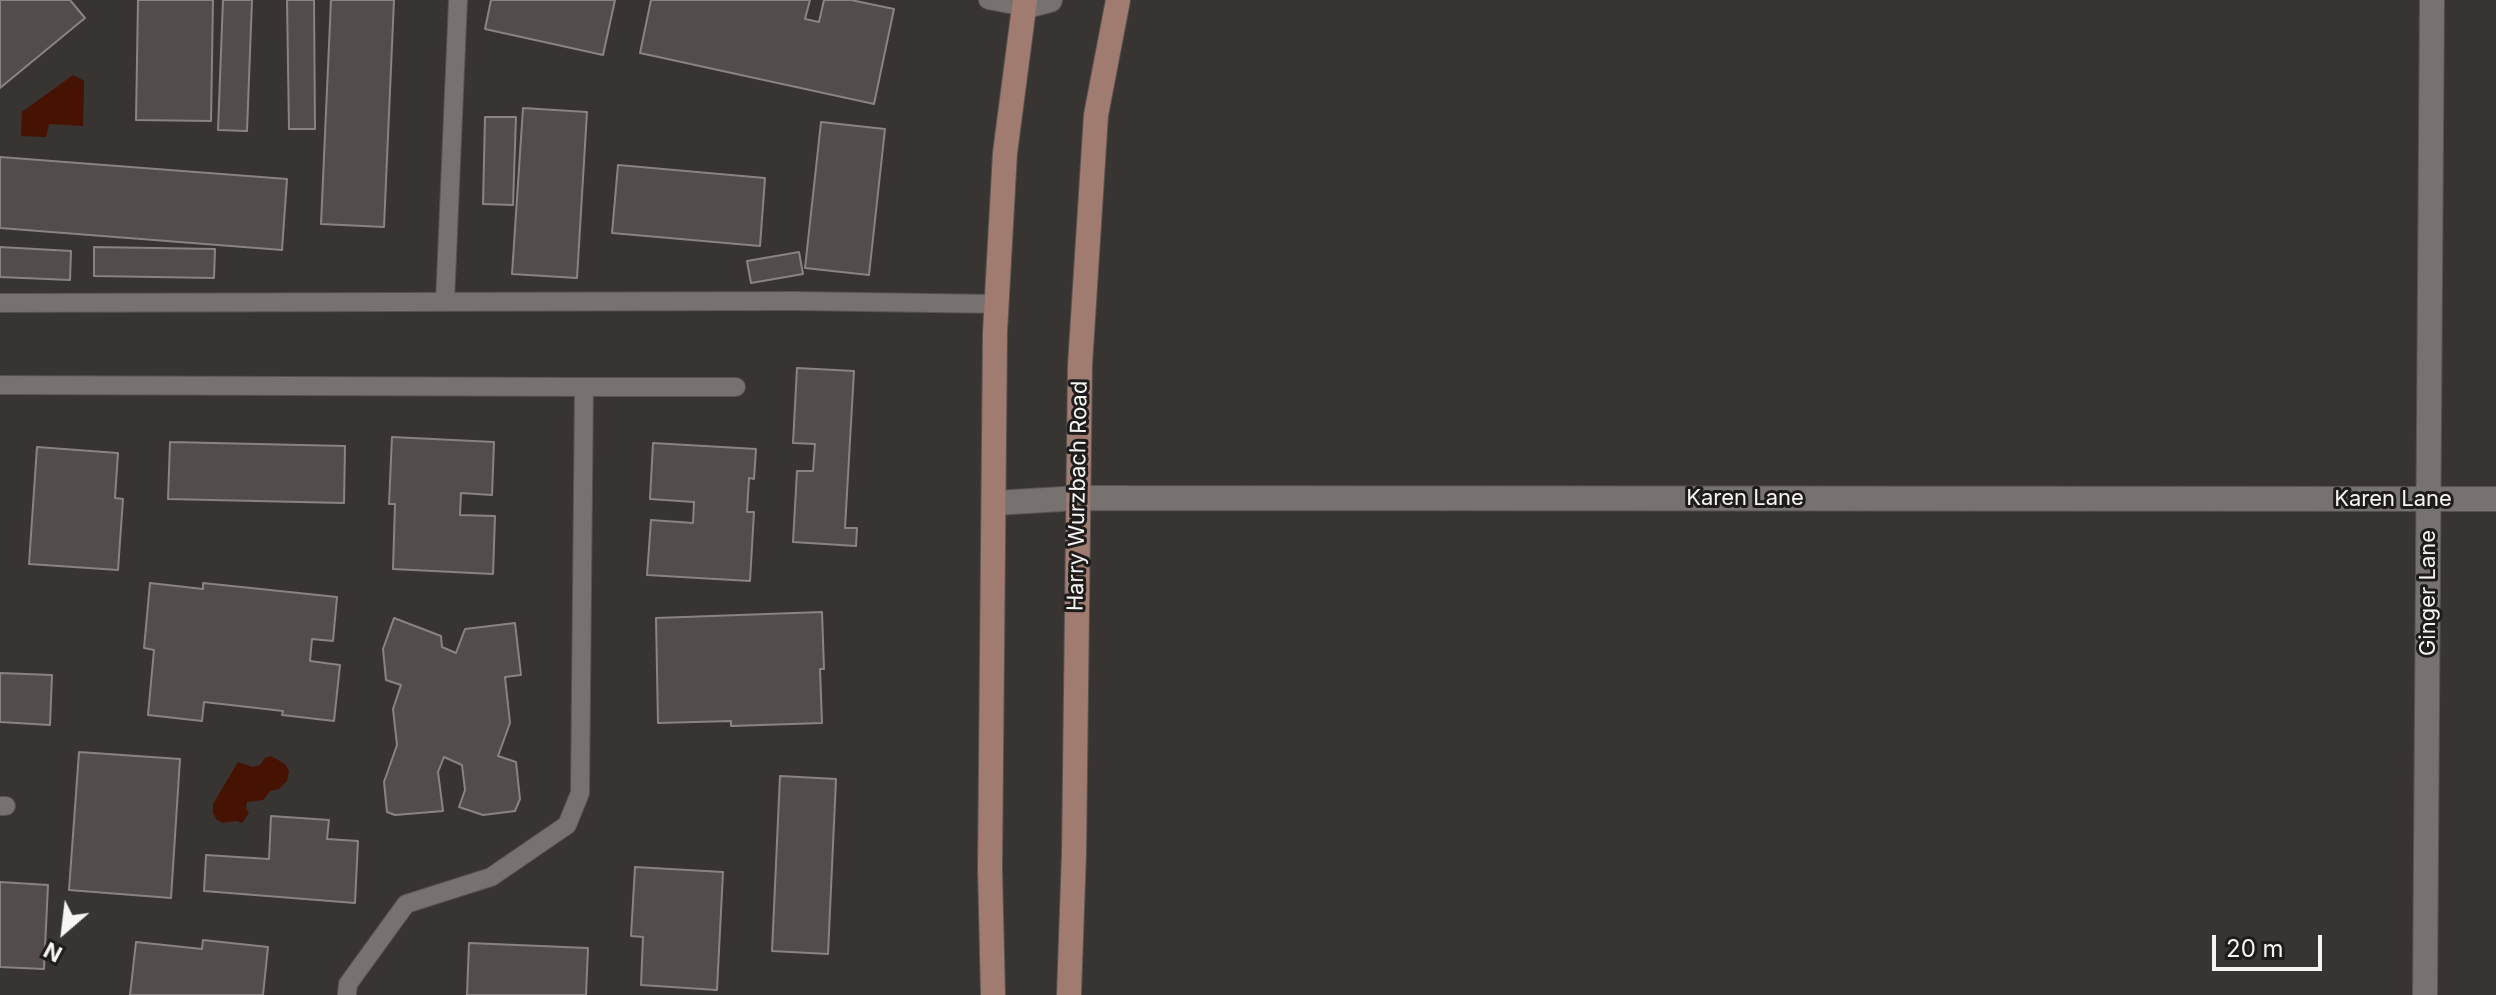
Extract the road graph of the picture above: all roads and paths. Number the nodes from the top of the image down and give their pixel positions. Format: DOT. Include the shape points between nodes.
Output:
graph roads {
  1 [pos="458,0"];
  2 [pos="988,0"];
  3 [pos="1050,0"];
  4 [pos="1118,0"];
  5 [pos="2432,0"];
  6 [pos="1025,4"];
  7 [pos="445,302"];
  8 [pos="0,303"];
  9 [pos="997,304"];
  10 [pos="0,385"];
  11 [pos="584,387"];
  12 [pos="736,387"];
  13 [pos="1079,498"];
  14 [pos="2429,499"];
  15 [pos="2496,499"];
  16 [pos="995,503"];
  17 [pos="347,995"];
  18 [pos="993,995"];
  19 [pos="1069,995"];
  20 [pos="2425,995"];
  1 -- 7 [label="lane"];
  2 -- 6 [label="lane"];
  3 -- 6 [label="street"];
  4 -- 13 [label="main road, Harry Wurzbach Road" via="1096,115 1080,365"];
  5 -- 14 [label="street, Ginger Lane"];
  6 -- 9 [label="main road" via="1005,153"];
  7 -- 8 [label="lane"];
  7 -- 9 [label="lane"];
  9 -- 16 [label="main road"];
  10 -- 11 [label="lane"];
  11 -- 12 [label="lane"];
  11 -- 17 [label="lane" via="580,793 572,814 567,825 491,877 406,904 348,984"];
  13 -- 14 [label="street, Karen Lane"];
  13 -- 16 [label="street, Karen Lane"];
  13 -- 19 [label="main road, Harry Wurzbach Road"];
  14 -- 15 [label="street, Karen Lane"];
  14 -- 20 [label="street, Ginger Lane"];
  16 -- 18 [label="main road"];
}
